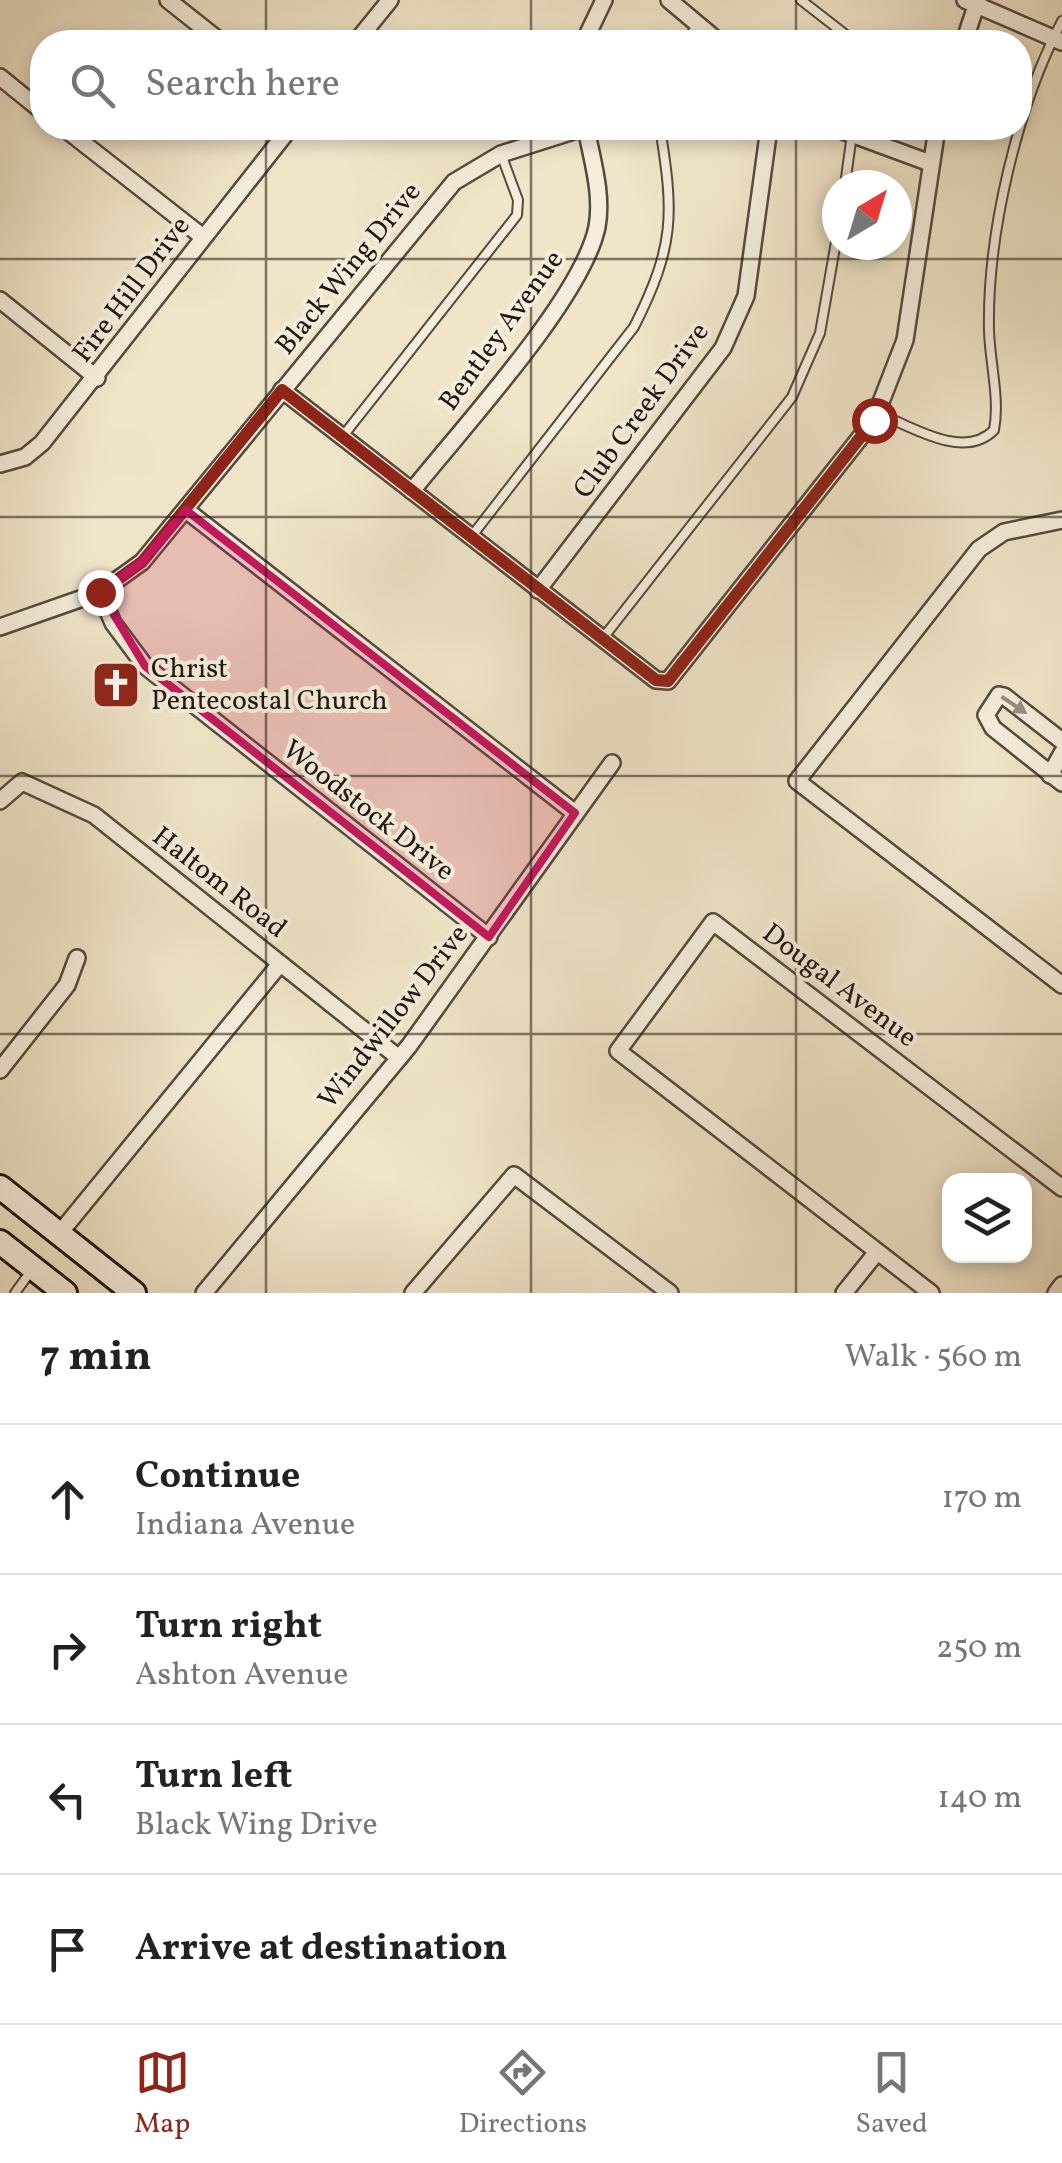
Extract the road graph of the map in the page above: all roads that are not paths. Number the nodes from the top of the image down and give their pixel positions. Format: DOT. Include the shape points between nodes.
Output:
graph roads {
  1 [pos="168,0"];
  2 [pos="390,0"];
  3 [pos="604,0"];
  4 [pos="669,0"];
  5 [pos="800,0"];
  6 [pos="973,2"];
  7 [pos="1062,21"];
  8 [pos="697,26"];
  9 [pos="206,30"];
  10 [pos="366,30"];
  11 [pos="590,30"];
  12 [pos="694,30"];
  13 [pos="703,30"];
  14 [pos="839,30"];
  15 [pos="967,30"];
  16 [pos="1058,40"];
  17 [pos="0,77"];
  18 [pos="1032,90"];
  19 [pos="30,101"];
  20 [pos="79,140"];
  21 [pos="281,140"];
  22 [pos="546,140"];
  23 [pos="587,140"];
  24 [pos="663,140"];
  25 [pos="767,140"];
  26 [pos="851,140"];
  27 [pos="868,140"];
  28 [pos="935,140"];
  29 [pos="1020,140"];
  30 [pos="501,154"];
  31 [pos="930,164"];
  32 [pos="846,170"];
  33 [pos="203,238"];
  34 [pos="833,260"];
  35 [pos="0,300"];
  36 [pos="97,378"];
  37 [pos="282,390"];
  38 [pos="878,413"];
  39 [pos="342,437"];
  40 [pos="0,464"];
  41 [pos="412,491"];
  42 [pos="186,510"];
  43 [pos="1062,520"];
  44 [pos="471,537"];
  45 [pos="538,590"];
  46 [pos="100,592"];
  47 [pos="0,626"];
  48 [pos="602,639"];
  49 [pos="1062,741"];
  50 [pos="1062,753"];
  51 [pos="612,763"];
  52 [pos="1056,779"];
  53 [pos="0,801"];
  54 [pos="575,813"];
  55 [pos="489,938"];
  56 [pos="76,958"];
  57 [pos="280,964"];
  58 [pos="1062,985"];
  59 [pos="398,1058"];
  60 [pos="0,1070"];
  61 [pos="0,1186"];
  62 [pos="1062,1188"];
  63 [pos="59,1234"];
  64 [pos="0,1242"];
  65 [pos="877,1252"];
  66 [pos="33,1268"];
  67 [pos="1062,1285"];
  68 [pos="15,1293"];
  69 [pos="65,1293"];
  70 [pos="134,1293"];
  71 [pos="204,1293"];
  72 [pos="413,1293"];
  73 [pos="670,1293"];
  74 [pos="844,1293"];
  75 [pos="931,1293"];
  76 [pos="1056,1293"];
  1 -- 9 [label="street"];
  2 -- 10 [label="street"];
  3 -- 11 [label="street"];
  4 -- 8 [label="street"];
  5 -- 14 [label="lane"];
  6 -- 15 [label="street"];
  6 -- 16 [label="street"];
  7 -- 16 [label="lane"];
  8 -- 12 [label="lane"];
  8 -- 13 [label="street"];
  16 -- 18 [label="lane"];
  17 -- 19 [label="street"];
  20 -- 33 [label="street"];
  21 -- 33 [label="street, Fire Hill Drive"];
  22 -- 30 [label="street, Black Wing Drive"];
  23 -- 41 [label="street, Bentley Avenue" via="598,222 584,264 556,310"];
  24 -- 44 [label="lane" via="670,217 654,289 634,327"];
  25 -- 45 [label="street, Club Creek Drive" via="746,296 724,348"];
  26 -- 32 [label="lane"];
  27 -- 31 [label="street"];
  28 -- 31 [label="street"];
  29 -- 38 [label="lane" via="994,264 994,430 952,443"];
  30 -- 37 [label="street, Black Wing Drive" via="465,174 436,202"];
  30 -- 39 [label="lane" via="517,215"];
  31 -- 38 [label="street" via="905,340"];
  33 -- 36 [label="street, Fire Hill Drive"];
  34 -- 48 [label="lane" via="820,333 792,397"];
  35 -- 36 [label="street"];
  36 -- 40 [label="street, Fire Hill Drive" via="42,443"];
  37 -- 39 [label="street"];
  37 -- 42 [label="street, Black Wing Drive"];
  38 -- 48 [label="street" via="668,681 656,680"];
  39 -- 41 [label="street"];
  41 -- 44 [label="street"];
  42 -- 46 [label="street, Black Wing Drive" via="142,562"];
  42 -- 54 [label="street"];
  43 -- 58 [label="street" via="1004,532 979,549 798,782"];
  44 -- 45 [label="street"];
  45 -- 48 [label="street"];
  46 -- 47 [label="street, Black Wing Drive"];
  46 -- 55 [label="street, Woodstock Drive" via="113,624 145,666"];
  52 -- 49 [label="street, one-way" via="986,715 1004,696"];
  50 -- 52 [label="street"];
  51 -- 54 [label="street, Windwillow Drive"];
  53 -- 57 [label="street, Haltom Road" via="22,782 77,805"];
  54 -- 55 [label="street, Windwillow Drive"];
  55 -- 59 [label="street, Windwillow Drive"];
  56 -- 60 [label="street" via="67,985"];
  57 -- 59 [label="street, Haltom Road"];
  57 -- 63 [label="street"];
  59 -- 71 [label="street, Windwillow Drive"];
  61 -- 63 [label="main road"];
  62 -- 65 [label="street, Dougal Avenue" via="713,922 618,1051"];
  63 -- 70 [label="main road"];
  64 -- 66 [label="main road"];
  65 -- 74 [label="street"];
  65 -- 75 [label="street"];
  66 -- 68 [label="lane"];
  66 -- 69 [label="main road"];
  67 -- 76 [label="street"];
  72 -- 73 [label="street" via="514,1174"];
}
